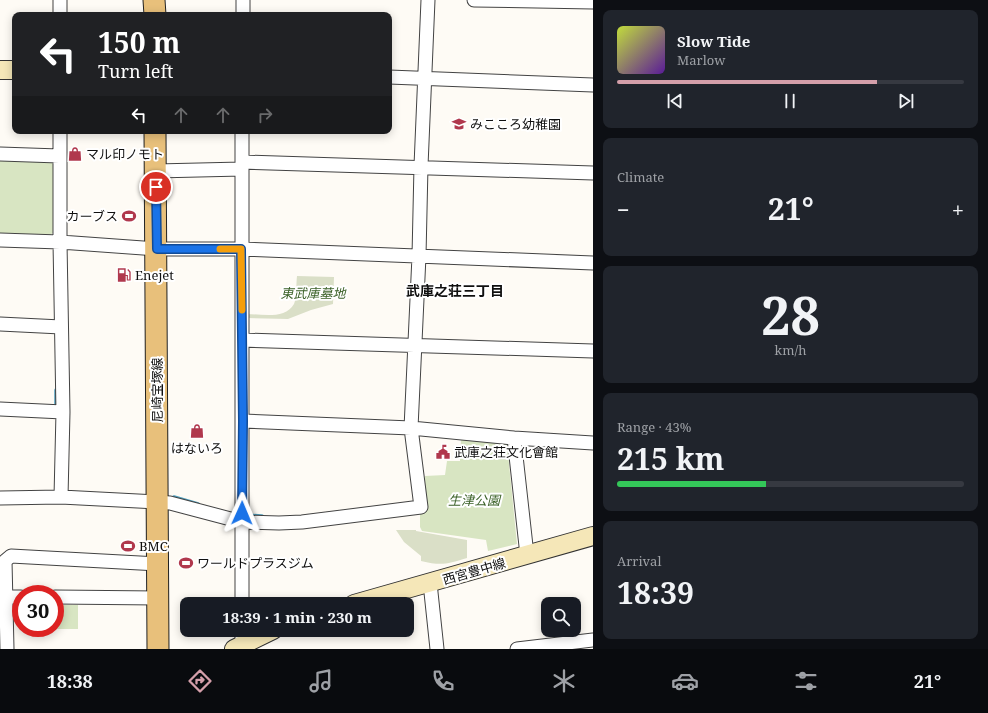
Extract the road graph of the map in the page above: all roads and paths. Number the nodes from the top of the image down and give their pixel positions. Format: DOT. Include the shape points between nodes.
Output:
graph roads {
  1 [pos="60,0"];
  2 [pos="154,0"];
  3 [pos="243,0"];
  4 [pos="428,0"];
  5 [pos="474,0"];
  6 [pos="593,2"];
  7 [pos="60,12"];
  8 [pos="154,12"];
  9 [pos="243,12"];
  10 [pos="0,70"];
  11 [pos="12,70"];
  12 [pos="392,77"];
  13 [pos="424,79"];
  14 [pos="593,85"];
  15 [pos="60,134"];
  16 [pos="155,134"];
  17 [pos="242,134"];
  18 [pos="0,154"];
  19 [pos="60,156"];
  20 [pos="242,165"];
  21 [pos="421,166"];
  22 [pos="156,171"];
  23 [pos="593,173"];
  24 [pos="0,240"];
  25 [pos="60,242"];
  26 [pos="157,249"];
  27 [pos="241,249"];
  28 [pos="419,256"];
  29 [pos="593,263"];
  30 [pos="0,324"];
  31 [pos="61,327"];
  32 [pos="242,340"];
  33 [pos="415,345"];
  34 [pos="593,351"];
  35 [pos="0,409"];
  36 [pos="63,412"];
  37 [pos="243,421"];
  38 [pos="412,428"];
  39 [pos="514,438"];
  40 [pos="593,443"];
  41 [pos="61,493"];
  42 [pos="0,498"];
  43 [pos="157,502"];
  44 [pos="242,517"];
  45 [pos="593,536"];
  46 [pos="527,556"];
  47 [pos="158,564"];
  48 [pos="430,583"];
  49 [pos="6,597"];
  50 [pos="12,597"];
  51 [pos="64,597"];
  52 [pos="242,597"];
  53 [pos="379,597"];
  54 [pos="158,598"];
  55 [pos="255,637"];
  56 [pos="593,640"];
  57 [pos="5,643"];
  58 [pos="240,643"];
  59 [pos="158,649"];
  60 [pos="437,649"];
  61 [pos="517,649"];
  1 -- 7 [label="street"];
  2 -- 8 [label="main road"];
  3 -- 9 [label="street"];
  4 -- 13 [label="street"];
  5 -- 6 [label="street"];
  10 -- 11 [label="main road"];
  12 -- 13 [label="street"];
  13 -- 14 [label="street"];
  13 -- 21 [label="street"];
  15 -- 19 [label="street"];
  16 -- 22 [label="main road, 尼崎宝塚線"];
  17 -- 20 [label="street"];
  18 -- 19 [label="street"];
  19 -- 25 [label="street"];
  20 -- 21 [label="street"];
  20 -- 22 [label="street"];
  20 -- 27 [label="street"];
  21 -- 23 [label="street"];
  21 -- 28 [label="street"];
  22 -- 26 [label="main road, 尼崎宝塚線"];
  24 -- 25 [label="street"];
  25 -- 26 [label="street"];
  25 -- 31 [label="street"];
  26 -- 27 [label="street"];
  26 -- 43 [label="main road, 尼崎宝塚線"];
  27 -- 28 [label="street"];
  27 -- 32 [label="street"];
  28 -- 29 [label="street"];
  28 -- 33 [label="street"];
  30 -- 31 [label="street"];
  31 -- 36 [label="street"];
  32 -- 33 [label="street"];
  32 -- 37 [label="street"];
  33 -- 34 [label="street"];
  33 -- 38 [label="street"];
  35 -- 36 [label="street"];
  36 -- 41 [label="street"];
  37 -- 38 [label="street"];
  37 -- 44 [label="street"];
  38 -- 39 [label="street"];
  38 -- 44 [label="street" via="421,507 302,522 279,523"];
  39 -- 40 [label="street"];
  39 -- 46 [label="street"];
  41 -- 42 [label="street"];
  41 -- 43 [label="street"];
  43 -- 44 [label="street"];
  43 -- 47 [label="main road, 尼崎宝塚線"];
  44 -- 52 [label="street"];
  45 -- 46 [label="main road, 西宮豊中線"];
  46 -- 48 [label="main road, 西宮豊中線"];
  47 -- 49 [label="street" via="10,556 5,561"];
  47 -- 54 [label="main road, 尼崎宝塚線"];
  48 -- 53 [label="main road, 西宮豊中線"];
  48 -- 60 [label="street"];
  49 -- 50 [label="street"];
  49 -- 57 [label="street"];
  51 -- 54 [label="street"];
  54 -- 59 [label="main road, 尼崎宝塚線"];
  55 -- 58 [label="main road"];
  56 -- 61 [label="street"];
}
